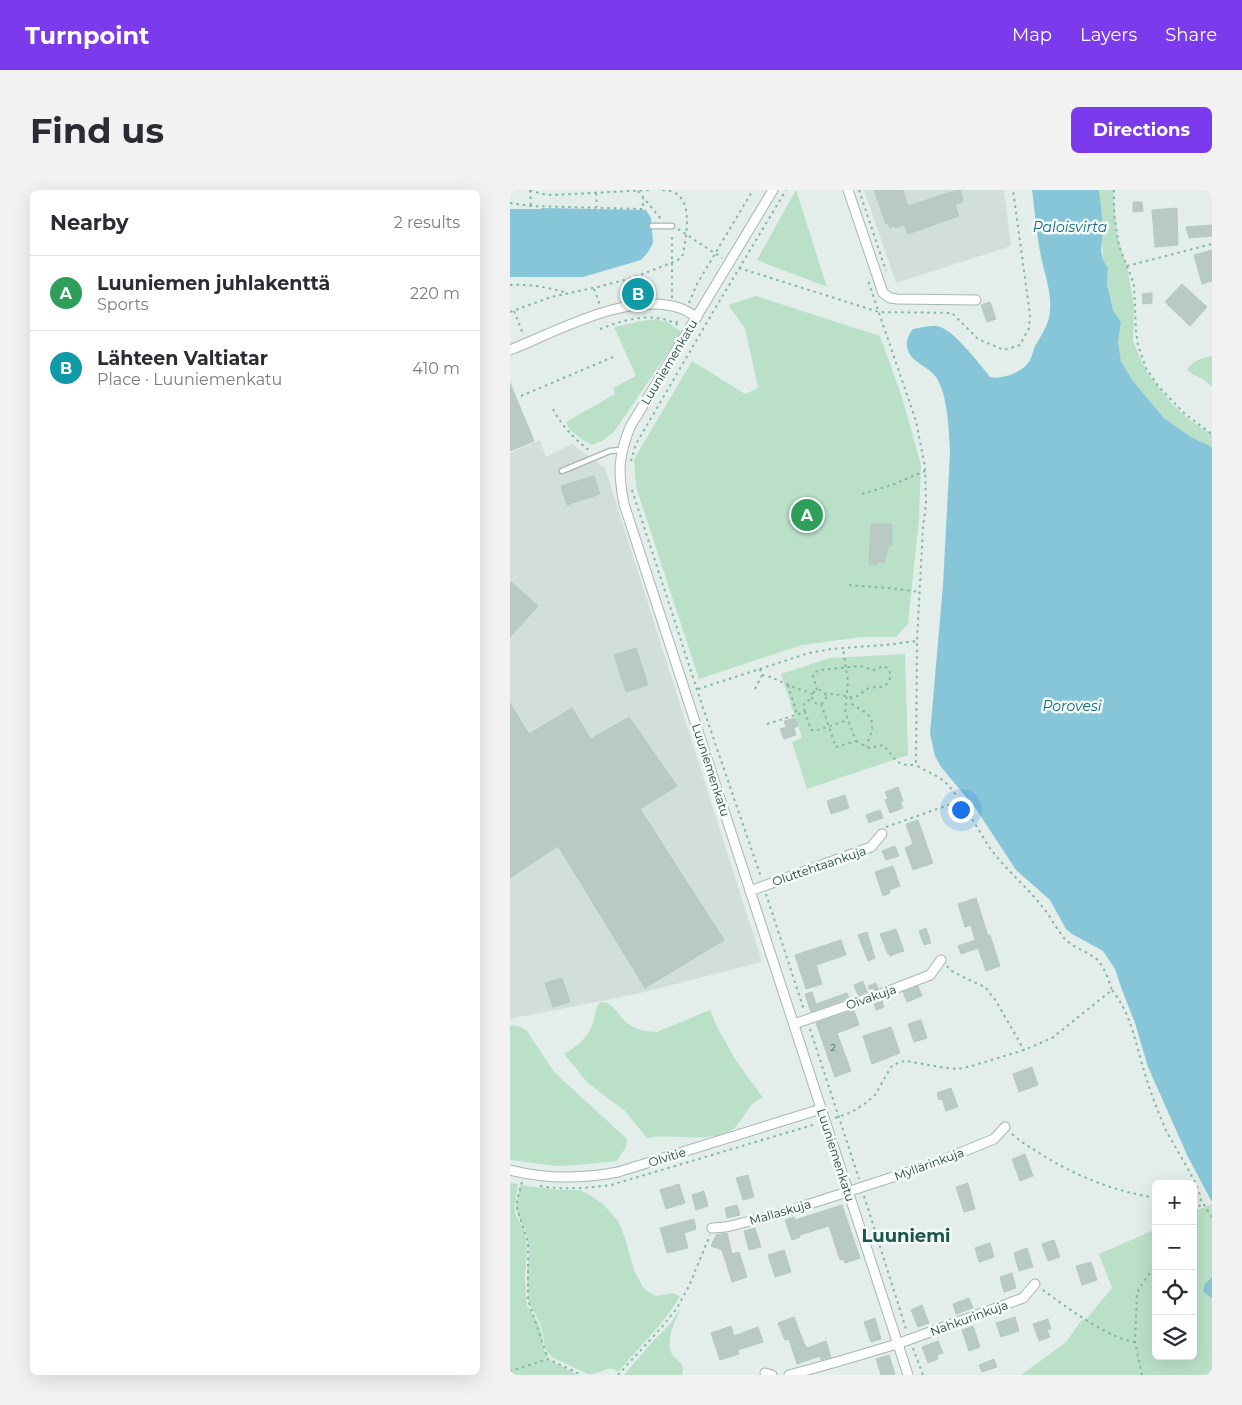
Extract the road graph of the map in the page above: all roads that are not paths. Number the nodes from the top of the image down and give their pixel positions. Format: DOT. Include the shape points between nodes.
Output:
graph roads {
  1 [pos="774,190"];
  2 [pos="848,190"];
  3 [pos="652,226"];
  4 [pos="672,226"];
  5 [pos="976,300"];
  6 [pos="697,318"];
  7 [pos="510,350"];
  8 [pos="622,450"];
  9 [pos="562,472"];
  10 [pos="882,834"];
  11 [pos="750,891"];
  12 [pos="941,960"];
  13 [pos="794,1024"];
  14 [pos="821,1109"];
  15 [pos="1005,1127"];
  16 [pos="510,1170"];
  17 [pos="848,1192"];
  18 [pos="712,1228"];
  19 [pos="1035,1284"];
  20 [pos="897,1344"];
  21 [pos="788,1375"];
  22 [pos="908,1375"];
  1 -- 6 [label="street, Luuniemenkatu"];
  2 -- 5 [label="street" via="883,293 898,299"];
  3 -- 4 [label="lane"];
  6 -- 7 [label="street" via="673,306 622,307"];
  6 -- 8 [label="street, Luuniemenkatu" via="630,427"];
  8 -- 9 [label="lane" via="610,451"];
  8 -- 11 [label="street, Luuniemenkatu" via="619,467 624,504"];
  10 -- 11 [label="street, Oluttehtaankuja" via="871,847"];
  11 -- 13 [label="street, Luuniemenkatu"];
  12 -- 13 [label="street, Oivakuja" via="930,975"];
  13 -- 14 [label="street, Luuniemenkatu"];
  14 -- 16 [label="street, Olvitie" via="618,1172 580,1178 549,1177"];
  14 -- 17 [label="street, Luuniemenkatu"];
  15 -- 17 [label="street, Myllärinkuja" via="994,1139 933,1164"];
  17 -- 18 [label="street, Mallaskuja" via="779,1214"];
  17 -- 20 [label="street, Luuniemenkatu"];
  19 -- 20 [label="street, Nahkurinkuja" via="1023,1298"];
  20 -- 21 [label="street, Nahkurinkuja"];
  20 -- 22 [label="street, Luuniemenkatu"];
}
